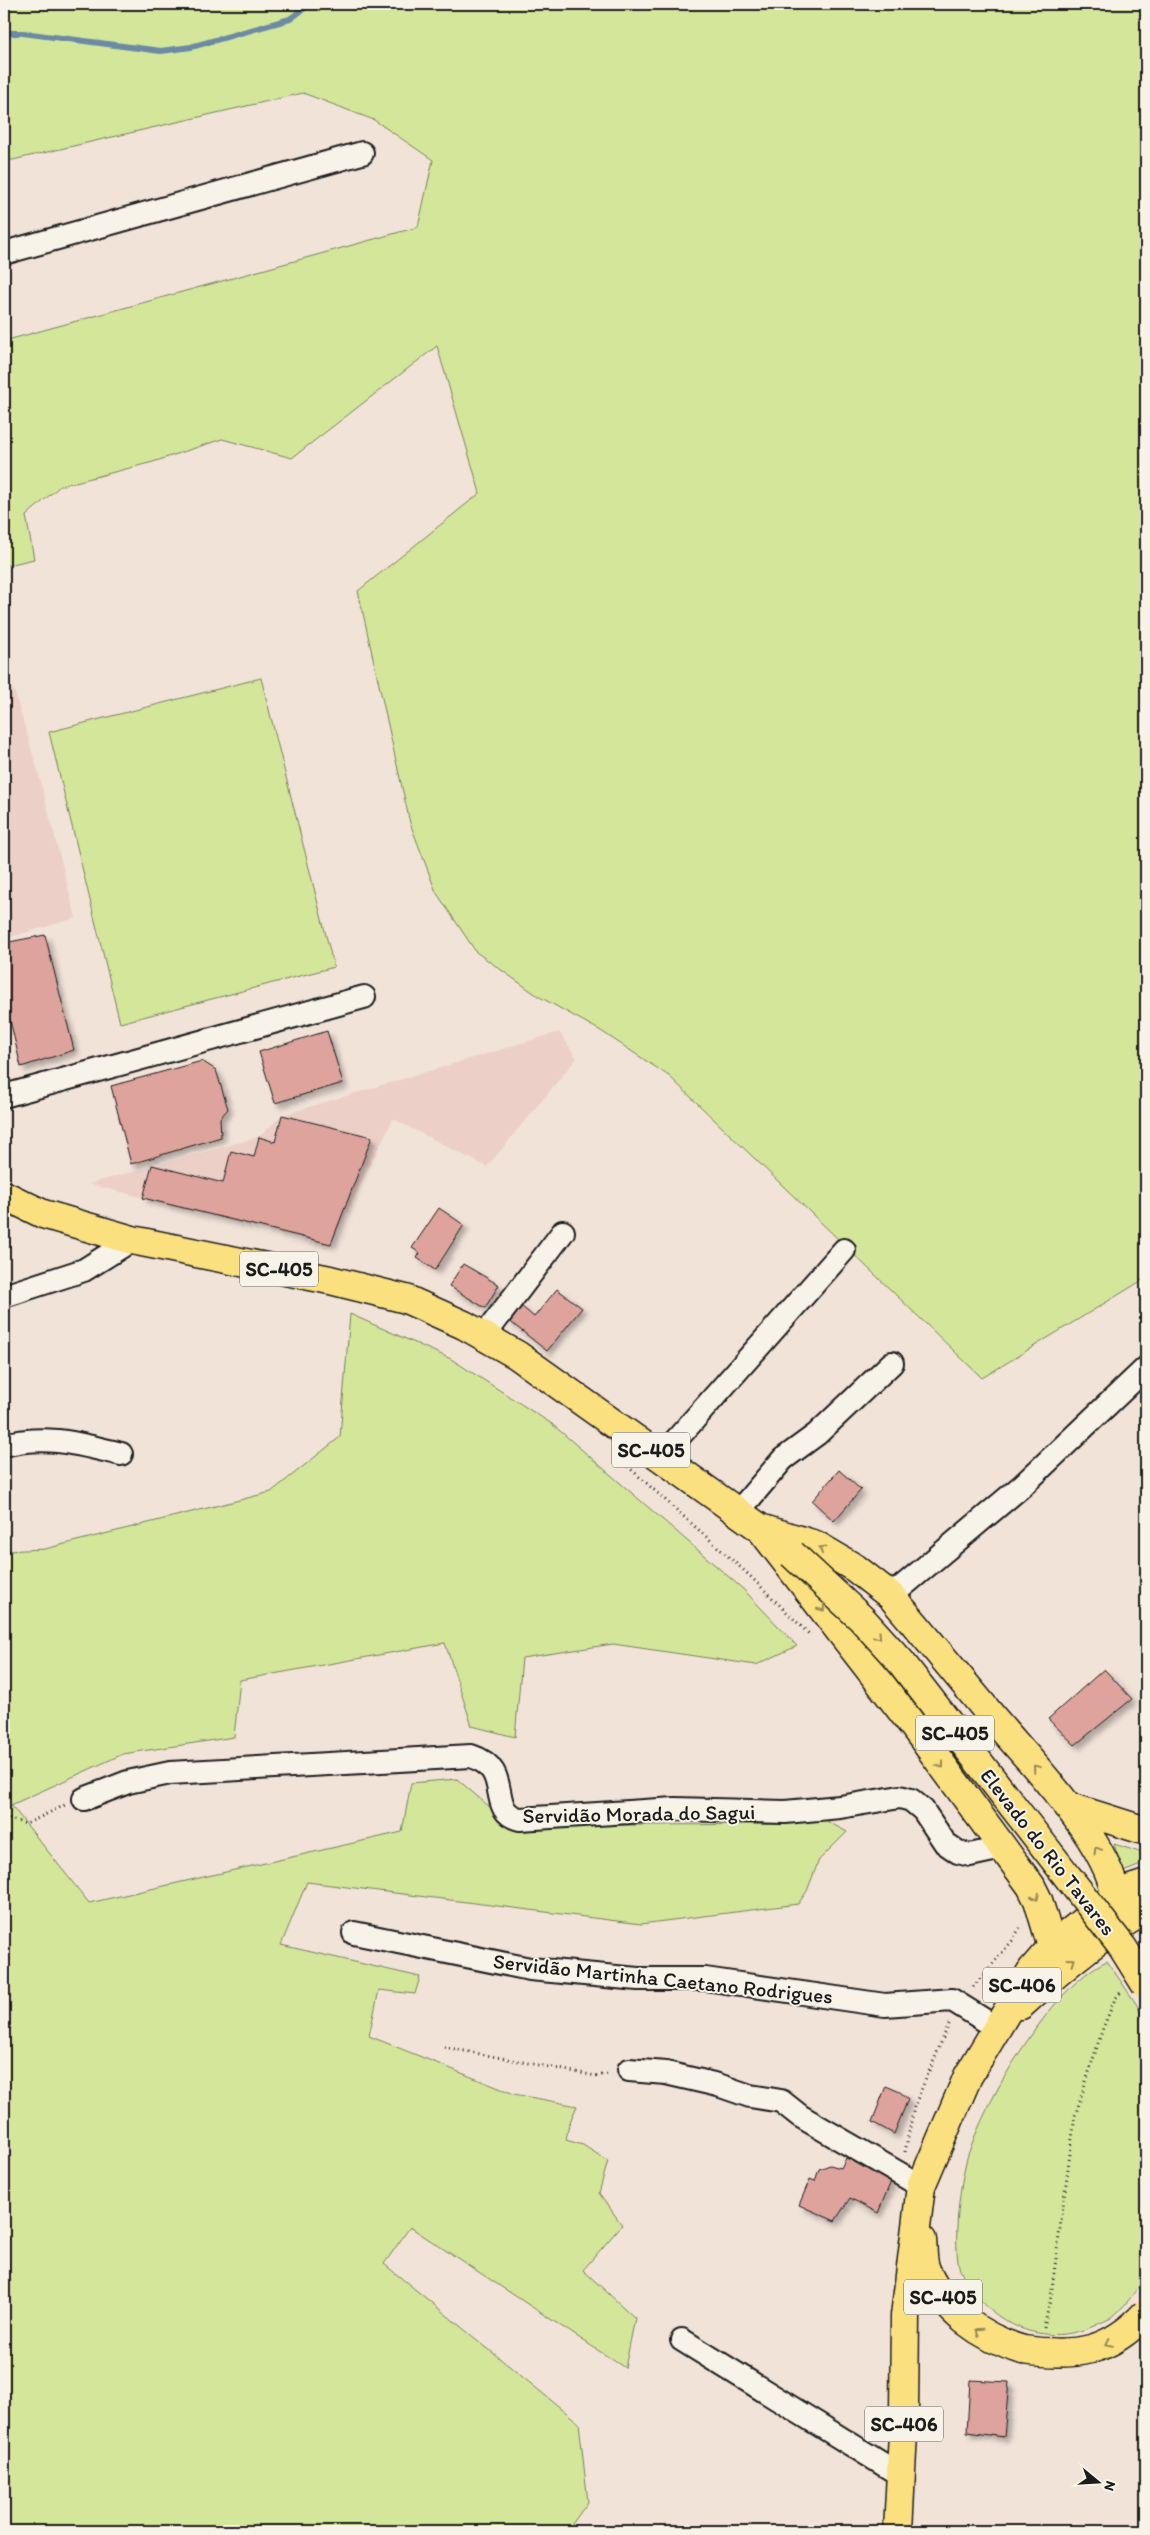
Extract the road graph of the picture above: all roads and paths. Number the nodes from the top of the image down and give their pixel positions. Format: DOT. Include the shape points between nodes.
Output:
graph roads {
  1 [pos="362,154"];
  2 [pos="4,253"];
  3 [pos="364,997"];
  4 [pos="4,1096"];
  5 [pos="4,1195"];
  6 [pos="563,1232"];
  7 [pos="132,1240"];
  8 [pos="844,1250"];
  9 [pos="4,1296"];
  10 [pos="484,1336"];
  11 [pos="892,1363"];
  12 [pos="1146,1368"];
  13 [pos="4,1445"];
  14 [pos="122,1454"];
  15 [pos="661,1457"];
  16 [pos="618,1458"];
  17 [pos="738,1512"];
  18 [pos="760,1528"];
  19 [pos="891,1596"];
  20 [pos="811,1636"];
  21 [pos="84,1799"];
  22 [pos="1067,1806"];
  23 [pos="4,1818"];
  24 [pos="1146,1831"];
  25 [pos="1002,1848"];
  26 [pos="1146,1884"];
  27 [pos="1116,1894"];
  28 [pos="1146,1910"];
  29 [pos="1115,1930"];
  30 [pos="354,1933"];
  31 [pos="1052,1947"];
  32 [pos="1136,1987"];
  33 [pos="996,2028"];
  34 [pos="444,2047"];
  35 [pos="629,2070"];
  36 [pos="920,2195"];
  37 [pos="1146,2312"];
  38 [pos="682,2340"];
  39 [pos="1033,2342"];
  40 [pos="902,2476"];
  41 [pos="898,2531"];
  1 -- 2 [label="street"];
  3 -- 4 [label="street"];
  5 -- 7 [label="main road, SC-405" via="60,1220"];
  6 -- 10 [label="street"];
  7 -- 9 [label="street" via="84,1270"];
  7 -- 10 [label="main road, SC-405" via="371,1289 414,1303"];
  8 -- 15 [label="street"];
  10 -- 15 [label="main road, SC-405" via="517,1355"];
  11 -- 17 [label="street" via="817,1434 784,1459"];
  12 -- 19 [label="street" via="1023,1485"];
  13 -- 14 [label="street" via="20,1441 58,1440"];
  15 -- 17 [label="main road, SC-405"];
  16 -- 20 [label="path" via="750,1575"];
  17 -- 18 [label="main road, SC-405"];
  19 -- 18 [label="main road, SC-405, one-way" via="855,1568 816,1545"];
  18 -- 25 [label="main road, one-way" via="915,1728"];
  18 -- 32 [label="main road, Elevado do Rio Tavares / SC-405, one-way, bridge" via="862,1619 901,1662 1123,1948"];
  22 -- 19 [label="main road, SC-405, one-way"];
  21 -- 23 [label="path" via="26,1824"];
  21 -- 25 [label="street, Servidão Morada do Sagui" via="128,1782 170,1773 471,1756 491,1766 497,1778 503,1809 509,1816 520,1819 675,1809 785,1812 900,1797 911,1800 923,1810 945,1842 958,1852 970,1855"];
  22 -- 24 [label="main road"];
  27 -- 22 [label="main road, SC-405, one-way" via="1102,1858"];
  25 -- 31 [label="main road, one-way" via="1038,1900"];
  26 -- 27 [label="main road"];
  27 -- 29 [label="main road"];
  27 -- 31 [label="main road, SC-406"];
  28 -- 29 [label="main road"];
  33 -- 29 [label="main road, one-way" via="1068,1963"];
  30 -- 33 [label="street, Servidão Martinha Caetano Rodrigues" via="530,1968 638,1979 714,1980 885,2004 952,2000"];
  31 -- 33 [label="main road, SC-406" via="1032,1970"];
  32 -- 39 [label="path" via="1116,1999 1103,2028 1075,2116 1051,2296"];
  33 -- 36 [label="main road, SC-406" via="968,2076"];
  34 -- 35 [label="path" via="596,2076"];
  35 -- 36 [label="street" via="666,2073 781,2101 800,2116 902,2172"];
  39 -- 36 [label="main road, SC-405, one-way" via="984,2336 954,2310 937,2289 925,2268"];
  36 -- 40 [label="main road, SC-406" via="905,2316"];
  37 -- 39 [label="main road, SC-405, one-way, bridge" via="1130,2331 1093,2350 1074,2354"];
  38 -- 40 [label="street"];
  40 -- 41 [label="main road, SC-406"];
}
